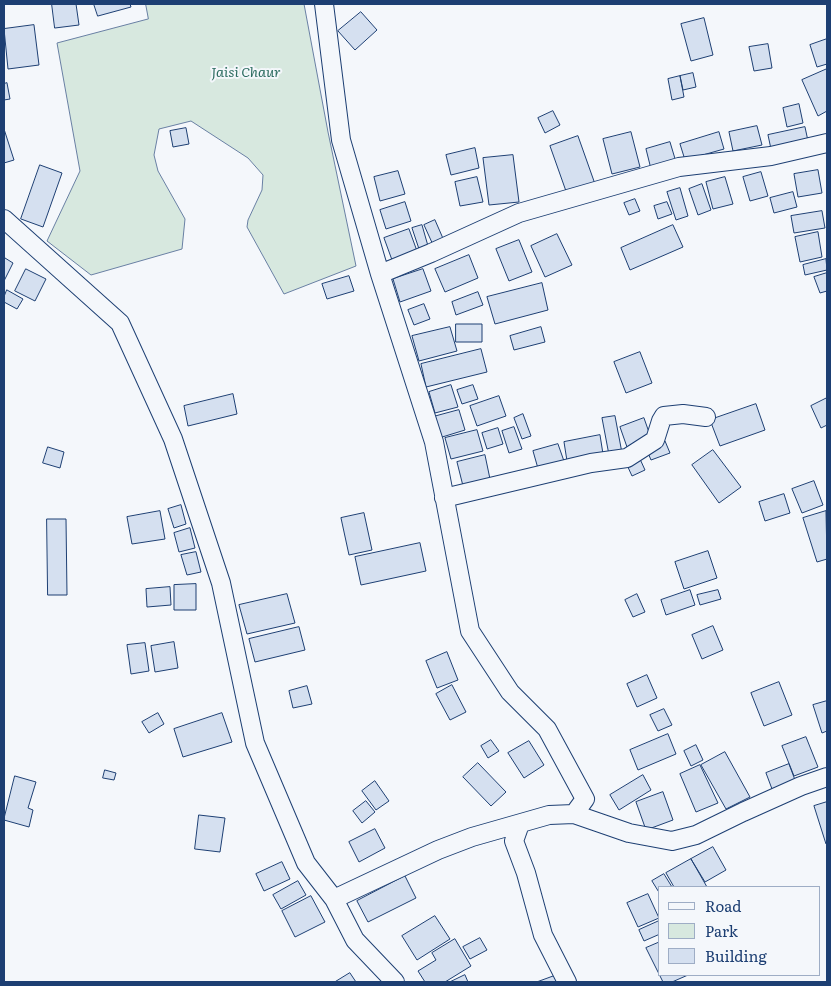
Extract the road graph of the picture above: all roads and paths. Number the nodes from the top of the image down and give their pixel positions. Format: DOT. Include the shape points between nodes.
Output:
graph roads {
  1 [pos="324,4"];
  2 [pos="827,143"];
  3 [pos="4,219"];
  4 [pos="380,274"];
  5 [pos="706,417"];
  6 [pos="444,498"];
  7 [pos="827,777"];
  8 [pos="574,814"];
  9 [pos="520,824"];
  10 [pos="334,898"];
  11 [pos="395,982"];
  12 [pos="567,982"];
  1 -- 4 [label="street" via="341,140"];
  2 -- 4 [label="street" via="770,156 679,167 519,213"];
  3 -- 10 [label="street" via="120,323 173,439 222,583 255,743 306,863"];
  4 -- 6 [label="street" via="434,442"];
  5 -- 6 [label="street" via="664,416 655,440 627,458 591,462"];
  6 -- 8 [label="street" via="470,631 510,692 547,729 585,799"];
  7 -- 8 [label="street" via="696,835 672,841 629,833"];
  8 -- 9 [label="street" via="549,815"];
  9 -- 10 [label="street" via="438,850"];
  9 -- 12 [label="street" via="514,841 543,935"];
  10 -- 11 [label="street" via="355,940"];
}
